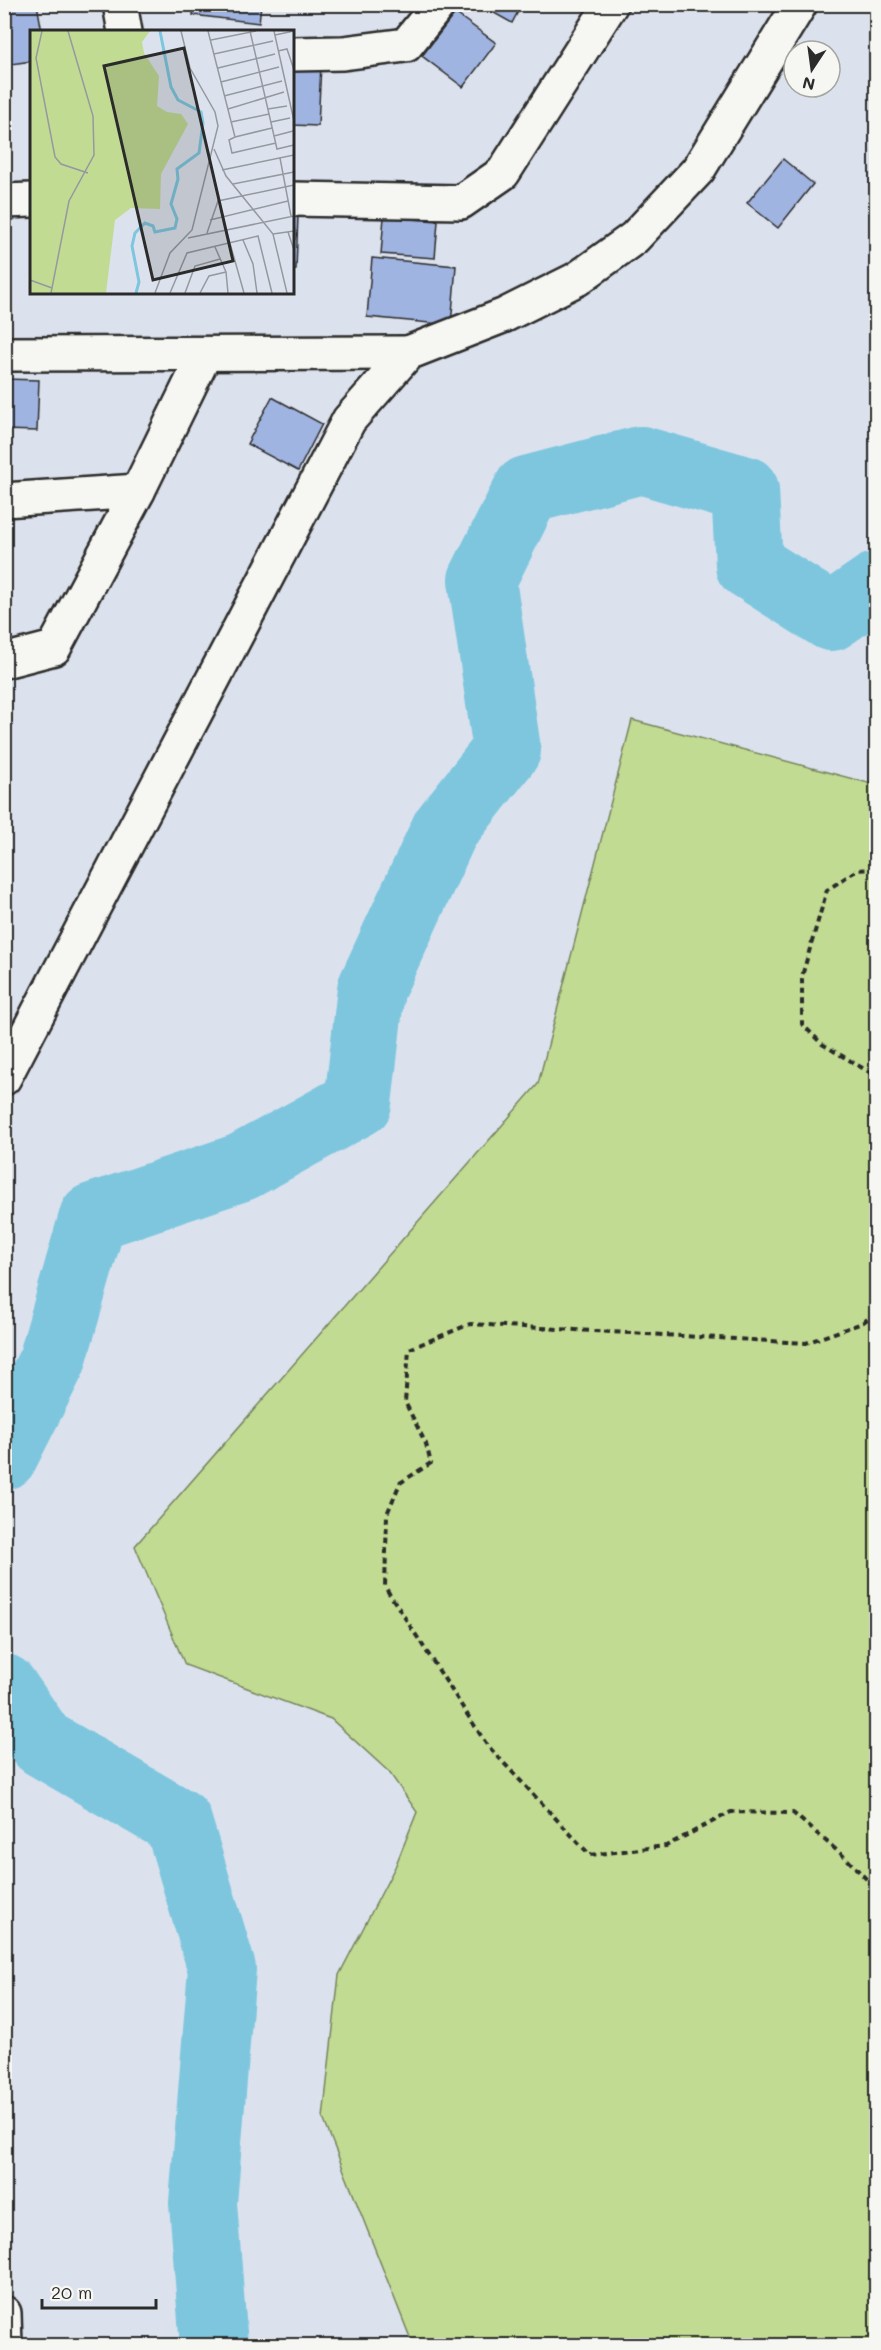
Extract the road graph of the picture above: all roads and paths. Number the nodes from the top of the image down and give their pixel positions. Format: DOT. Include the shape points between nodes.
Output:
graph roads {
  1 [pos="120,4"];
  2 [pos="439,4"];
  3 [pos="611,4"];
  4 [pos="800,4"];
  5 [pos="125,30"];
  6 [pos="294,54"];
  7 [pos="294,199"];
  8 [pos="30,200"];
  9 [pos="4,201"];
  10 [pos="408,353"];
  11 [pos="4,354"];
  12 [pos="205,354"];
  13 [pos="138,491"];
  14 [pos="4,500"];
  15 [pos="4,661"];
  16 [pos="876,869"];
  17 [pos="876,1076"];
  18 [pos="4,1078"];
  19 [pos="876,1313"];
  20 [pos="876,1889"];
  1 -- 5 [label="street"];
  2 -- 6 [label="street" via="406,45"];
  3 -- 7 [label="street" via="502,173 461,202"];
  4 -- 10 [label="street" via="698,170 634,238 577,279 505,315"];
  8 -- 9 [label="street"];
  10 -- 12 [label="street"];
  10 -- 18 [label="street" via="349,420"];
  11 -- 12 [label="street"];
  12 -- 13 [label="street"];
  13 -- 14 [label="street"];
  13 -- 15 [label="street" via="54,648"];
  16 -- 17 [label="path" via="857,870 827,890 802,976 802,1024 822,1044"];
  19 -- 20 [label="path" via="862,1323 806,1343 470,1324 409,1349 405,1402 431,1463 400,1483 387,1514 385,1587 487,1745 590,1855 666,1846 731,1812 793,1814"];
}
